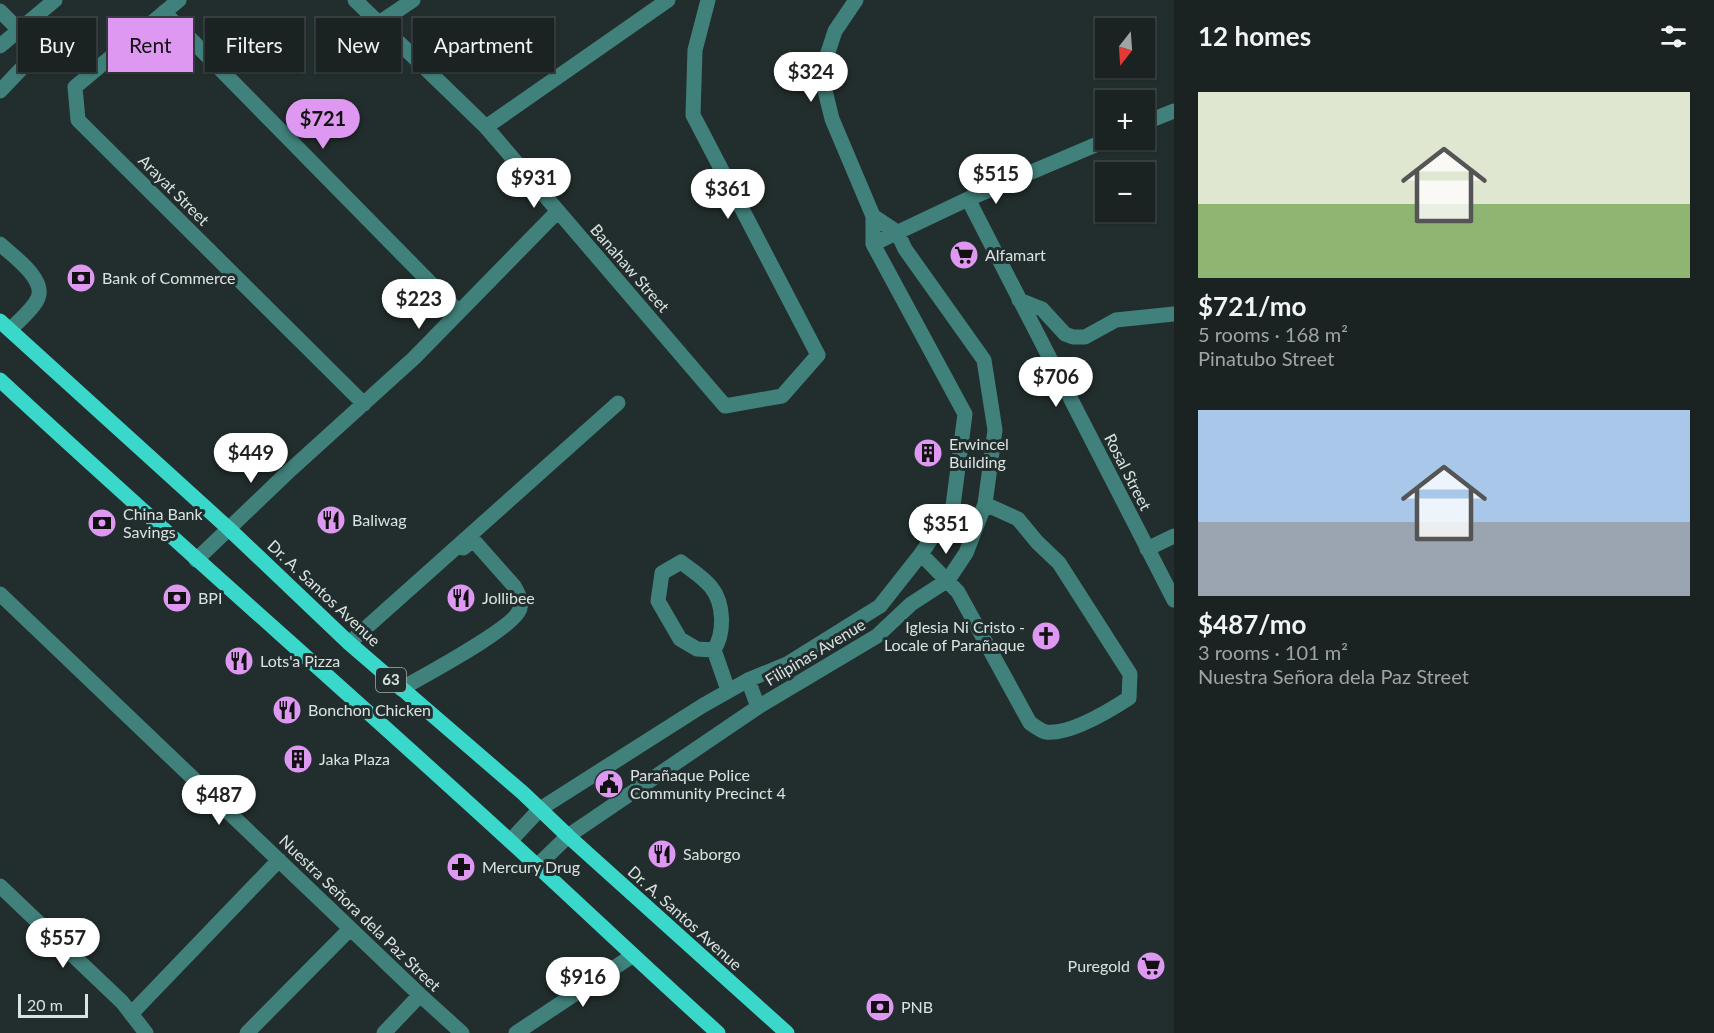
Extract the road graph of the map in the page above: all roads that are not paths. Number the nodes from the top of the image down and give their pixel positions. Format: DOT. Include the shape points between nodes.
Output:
graph roads {
  1 [pos="55,0"];
  2 [pos="179,0"];
  3 [pos="355,0"];
  4 [pos="413,0"];
  5 [pos="668,0"];
  6 [pos="708,0"];
  7 [pos="856,0"];
  8 [pos="0,11"];
  9 [pos="164,12"];
  10 [pos="33,18"];
  11 [pos="374,18"];
  12 [pos="386,18"];
  13 [pos="18,29"];
  14 [pos="18,31"];
  15 [pos="401,45"];
  16 [pos="0,46"];
  17 [pos="18,72"];
  18 [pos="0,91"];
  19 [pos="1174,111"];
  20 [pos="1155,119"];
  21 [pos="486,128"];
  22 [pos="1095,145"];
  23 [pos="968,200"];
  24 [pos="558,211"];
  25 [pos="873,216"];
  26 [pos="897,232"];
  27 [pos="0,244"];
  28 [pos="873,244"];
  29 [pos="1019,300"];
  30 [pos="459,312"];
  31 [pos="1174,314"];
  32 [pos="5,326"];
  33 [pos="0,380"];
  34 [pos="618,403"];
  35 [pos="364,404"];
  36 [pos="985,504"];
  37 [pos="228,528"];
  38 [pos="1174,536"];
  39 [pos="1147,549"];
  40 [pos="921,554"];
  41 [pos="196,560"];
  42 [pos="948,580"];
  43 [pos="412,589"];
  44 [pos="0,594"];
  45 [pos="1174,600"];
  46 [pos="349,643"];
  47 [pos="714,650"];
  48 [pos="787,664"];
  49 [pos="748,680"];
  50 [pos="796,684"];
  51 [pos="401,689"];
  52 [pos="728,690"];
  53 [pos="758,706"];
  54 [pos="540,809"];
  55 [pos="568,836"];
  56 [pos="510,841"];
  57 [pos="279,860"];
  58 [pos="537,866"];
  59 [pos="0,886"];
  60 [pos="350,929"];
  61 [pos="632,956"];
  62 [pos="420,995"];
  63 [pos="131,1014"];
  64 [pos="146,1033"];
  65 [pos="248,1033"];
  66 [pos="384,1033"];
  67 [pos="462,1033"];
  68 [pos="516,1033"];
  69 [pos="718,1033"];
  70 [pos="787,1033"];
  1 -- 10 [label="street"];
  2 -- 9 [label="street, Arayat Street"];
  3 -- 11 [label="street, Banahaw Street"];
  4 -- 12 [label="street"];
  5 -- 21 [label="street"];
  6 -- 24 [label="street, Banahaw Street" via="695,50 693,115 818,355 782,396 725,406"];
  7 -- 25 [label="street, Filipinas Avenue" via="835,31 821,74 832,119"];
  8 -- 13 [label="street"];
  9 -- 30 [label="street"];
  9 -- 35 [label="street, Arayat Street" via="75,87 78,120"];
  14 -- 16 [label="street"];
  15 -- 21 [label="street, Banahaw Street"];
  17 -- 18 [label="street"];
  19 -- 20 [label="street"];
  21 -- 24 [label="street, Banahaw Street"];
  22 -- 23 [label="street"];
  23 -- 26 [label="street"];
  23 -- 29 [label="street, Rosal Street"];
  24 -- 30 [label="street"];
  25 -- 26 [label="street, Filipinas Avenue"];
  25 -- 28 [label="street, Filipinas Avenue"];
  26 -- 28 [label="street"];
  26 -- 36 [label="street, Filipinas Avenue" via="984,360 995,430"];
  27 -- 32 [label="street" via="36,279 40,290 37,300"];
  28 -- 40 [label="street, Filipinas Avenue" via="964,414 953,506"];
  29 -- 31 [label="street" via="1042,309 1065,334 1073,337 1085,337 1116,320"];
  29 -- 39 [label="street, Rosal Street"];
  30 -- 35 [label="street"];
  32 -- 37 [label="main road, Dr. A. Santos Avenue / 63"];
  33 -- 41 [label="main road, 63"];
  34 -- 43 [label="street"];
  35 -- 37 [label="street"];
  36 -- 42 [label="street, Filipinas Avenue" via="966,552"];
  36 -- 42 [label="street" via="1018,519 1059,563 1130,674 1129,698 1062,732 1044,732 1030,723"];
  37 -- 41 [label="street"];
  37 -- 46 [label="main road, Dr. A. Santos Avenue / 63"];
  38 -- 39 [label="street"];
  39 -- 45 [label="street, Rosal Street"];
  40 -- 42 [label="street"];
  40 -- 48 [label="street, Filipinas Avenue" via="880,606"];
  41 -- 56 [label="main road, 63"];
  42 -- 50 [label="street, Filipinas Avenue" via="911,604 877,636"];
  43 -- 46 [label="street"];
  43 -- 51 [label="street" via="423,585 472,541 514,586 520,609 515,618 472,649"];
  44 -- 57 [label="street, Nuestra Señora dela Paz Street"];
  46 -- 51 [label="main road, Dr. A. Santos Avenue / 63"];
  47 -- 47 [label="street" via="723,614 712,588 681,562 662,573 658,601 680,639 697,649"];
  47 -- 52 [label="street"];
  48 -- 49 [label="street, Filipinas Avenue"];
  48 -- 50 [label="street"];
  49 -- 52 [label="street, Filipinas Avenue"];
  49 -- 53 [label="street"];
  50 -- 53 [label="street, Filipinas Avenue"];
  51 -- 54 [label="main road, Dr. A. Santos Avenue / 63"];
  52 -- 54 [label="street, Filipinas Avenue"];
  53 -- 55 [label="street, Filipinas Avenue"];
  54 -- 55 [label="main road, Dr. A. Santos Avenue / 63"];
  54 -- 56 [label="street, Filipinas Avenue"];
  55 -- 58 [label="street, Filipinas Avenue"];
  55 -- 70 [label="main road, Dr. A. Santos Avenue / 63"];
  56 -- 58 [label="main road, 63"];
  57 -- 60 [label="street, Nuestra Señora dela Paz Street"];
  57 -- 63 [label="street"];
  58 -- 61 [label="main road, 63"];
  59 -- 63 [label="street"];
  60 -- 62 [label="street, Nuestra Señora dela Paz Street"];
  60 -- 65 [label="street"];
  61 -- 68 [label="street"];
  61 -- 69 [label="main road, 63"];
  62 -- 66 [label="street"];
  62 -- 67 [label="street, Nuestra Señora dela Paz Street"];
  63 -- 64 [label="street"];
}
